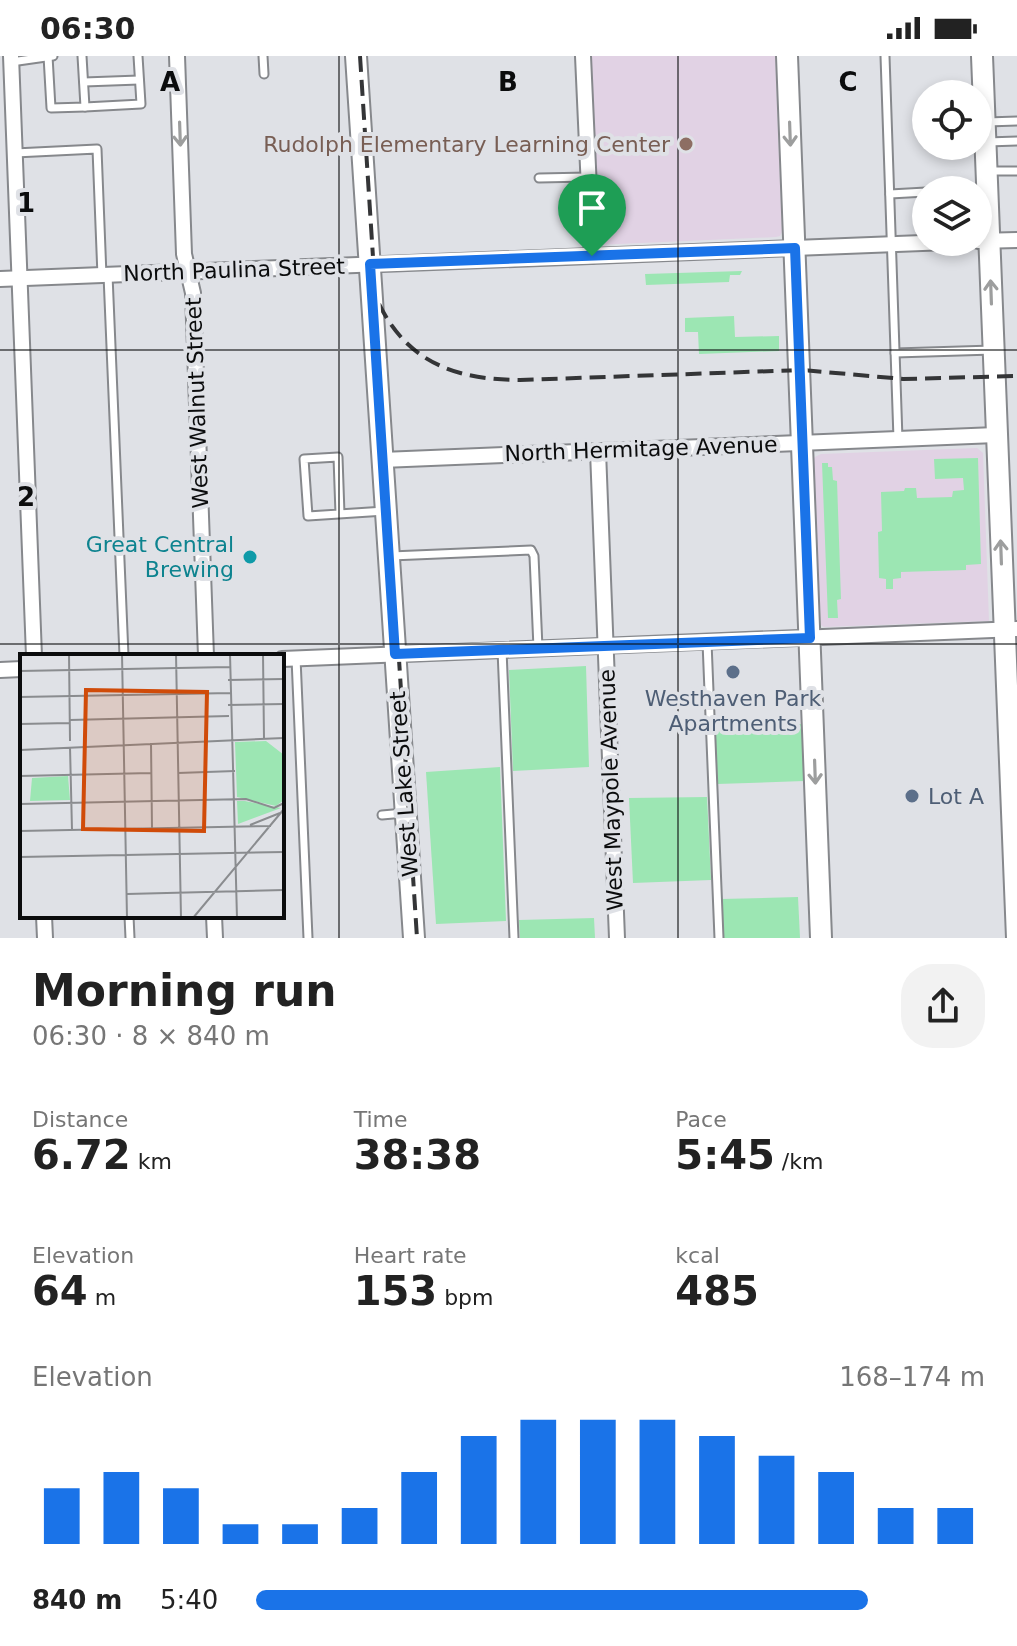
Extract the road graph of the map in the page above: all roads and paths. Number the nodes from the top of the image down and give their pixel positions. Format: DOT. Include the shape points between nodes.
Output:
graph roads {
  1 [pos="51,56"];
  2 [pos="82,56"];
  3 [pos="138,56"];
  4 [pos="177,56"];
  5 [pos="263,56"];
  6 [pos="356,56"];
  7 [pos="583,56"];
  8 [pos="787,56"];
  9 [pos="885,56"];
  10 [pos="982,56"];
  11 [pos="11,59"];
  12 [pos="264,74"];
  13 [pos="139,80"];
  14 [pos="983,80"];
  15 [pos="84,82"];
  16 [pos="6,84"];
  17 [pos="85,107"];
  18 [pos="1017,121"];
  19 [pos="992,130"];
  20 [pos="992,134"];
  21 [pos="1017,141"];
  22 [pos="15,153"];
  23 [pos="986,160"];
  24 [pos="986,171"];
  25 [pos="1017,171"];
  26 [pos="986,176"];
  27 [pos="588,177"];
  28 [pos="539,178"];
  29 [pos="912,193"];
  30 [pos="890,194"];
  31 [pos="1017,240"];
  32 [pos="992,241"];
  33 [pos="912,243"];
  34 [pos="891,244"];
  35 [pos="795,248"];
  36 [pos="592,256"];
  37 [pos="985,256"];
  38 [pos="370,264"];
  39 [pos="189,272"];
  40 [pos="105,276"];
  41 [pos="0,279"];
  42 [pos="20,279"];
  43 [pos="993,350"];
  44 [pos="895,353"];
  45 [pos="996,435"];
  46 [pos="898,439"];
  47 [pos="802,443"];
  48 [pos="598,451"];
  49 [pos="382,460"];
  50 [pos="386,511"];
  51 [pos="340,514"];
  52 [pos="389,557"];
  53 [pos="1011,630"];
  54 [pos="810,638"];
  55 [pos="707,642"];
  56 [pos="606,646"];
  57 [pos="538,649"];
  58 [pos="502,650"];
  59 [pos="34,654"];
  60 [pos="124,654"];
  61 [pos="206,654"];
  62 [pos="395,654"];
  63 [pos="289,658"];
  64 [pos="20,669"];
  65 [pos="0,670"];
  66 [pos="406,813"];
  67 [pos="382,815"];
  68 [pos="44,918"];
  69 [pos="129,918"];
  70 [pos="214,918"];
  71 [pos="45,938"];
  72 [pos="130,938"];
  73 [pos="215,938"];
  74 [pos="308,938"];
  75 [pos="414,938"];
  76 [pos="514,938"];
  77 [pos="617,938"];
  78 [pos="719,938"];
  79 [pos="821,938"];
  80 [pos="1017,938"];
  1 -- 11 [label="lane"];
  1 -- 17 [label="lane" via="51,108"];
  2 -- 15 [label="lane"];
  3 -- 13 [label="lane"];
  4 -- 39 [label="street, West Walnut Street, one-way"];
  5 -- 12 [label="lane"];
  6 -- 38 [label="street, West Lake Street"];
  7 -- 27 [label="street"];
  8 -- 35 [label="street, one-way"];
  9 -- 30 [label="lane"];
  10 -- 14 [label="street"];
  11 -- 16 [label="street"];
  13 -- 15 [label="lane"];
  13 -- 17 [label="lane" via="141,104"];
  15 -- 17 [label="lane"];
  16 -- 22 [label="street"];
  18 -- 19 [label="lane"];
  20 -- 21 [label="lane"];
  22 -- 40 [label="lane" via="97,149"];
  22 -- 42 [label="street"];
  23 -- 24 [label="street"];
  24 -- 25 [label="lane"];
  24 -- 26 [label="street"];
  27 -- 28 [label="lane"];
  27 -- 36 [label="street"];
  29 -- 30 [label="lane"];
  30 -- 34 [label="lane"];
  31 -- 32 [label="street"];
  33 -- 34 [label="street, North Paulina Street"];
  34 -- 35 [label="street, North Paulina Street"];
  34 -- 44 [label="lane"];
  35 -- 36 [label="street, North Paulina Street"];
  35 -- 47 [label="street"];
  36 -- 38 [label="street, North Paulina Street"];
  43 -- 37 [label="street, one-way"];
  38 -- 39 [label="street, North Paulina Street"];
  38 -- 49 [label="street, West Lake Street"];
  39 -- 40 [label="street, North Paulina Street"];
  39 -- 61 [label="street, West Walnut Street"];
  40 -- 42 [label="street, North Paulina Street"];
  40 -- 60 [label="lane"];
  41 -- 42 [label="street, North Paulina Street"];
  42 -- 59 [label="street"];
  43 -- 44 [label="lane"];
  43 -- 45 [label="street"];
  44 -- 46 [label="lane"];
  45 -- 46 [label="street, North Hermitage Avenue"];
  53 -- 45 [label="street, one-way"];
  46 -- 47 [label="street, North Hermitage Avenue"];
  47 -- 48 [label="street, North Hermitage Avenue"];
  47 -- 54 [label="street"];
  48 -- 49 [label="street, North Hermitage Avenue"];
  48 -- 56 [label="street, West Maypole Avenue"];
  49 -- 50 [label="street, West Lake Street"];
  50 -- 51 [label="lane"];
  50 -- 52 [label="street, West Lake Street"];
  51 -- 51 [label="lane" via="308,516 304,459 338,457"];
  52 -- 57 [label="lane" via="531,550"];
  52 -- 62 [label="street, West Lake Street"];
  53 -- 54 [label="street"];
  53 -- 80 [label="street"];
  54 -- 55 [label="street"];
  54 -- 79 [label="street, one-way"];
  55 -- 56 [label="street"];
  55 -- 78 [label="lane"];
  56 -- 57 [label="street"];
  56 -- 77 [label="street, West Maypole Avenue"];
  57 -- 58 [label="street"];
  58 -- 62 [label="street"];
  58 -- 76 [label="lane"];
  62 -- 63 [label="street"];
  62 -- 66 [label="street, West Lake Street"];
  63 -- 74 [label="lane"];
  64 -- 65 [label="street"];
  66 -- 67 [label="lane"];
  66 -- 75 [label="street, West Lake Street"];
  68 -- 71 [label="street"];
  69 -- 72 [label="lane"];
  70 -- 73 [label="street"];
}
